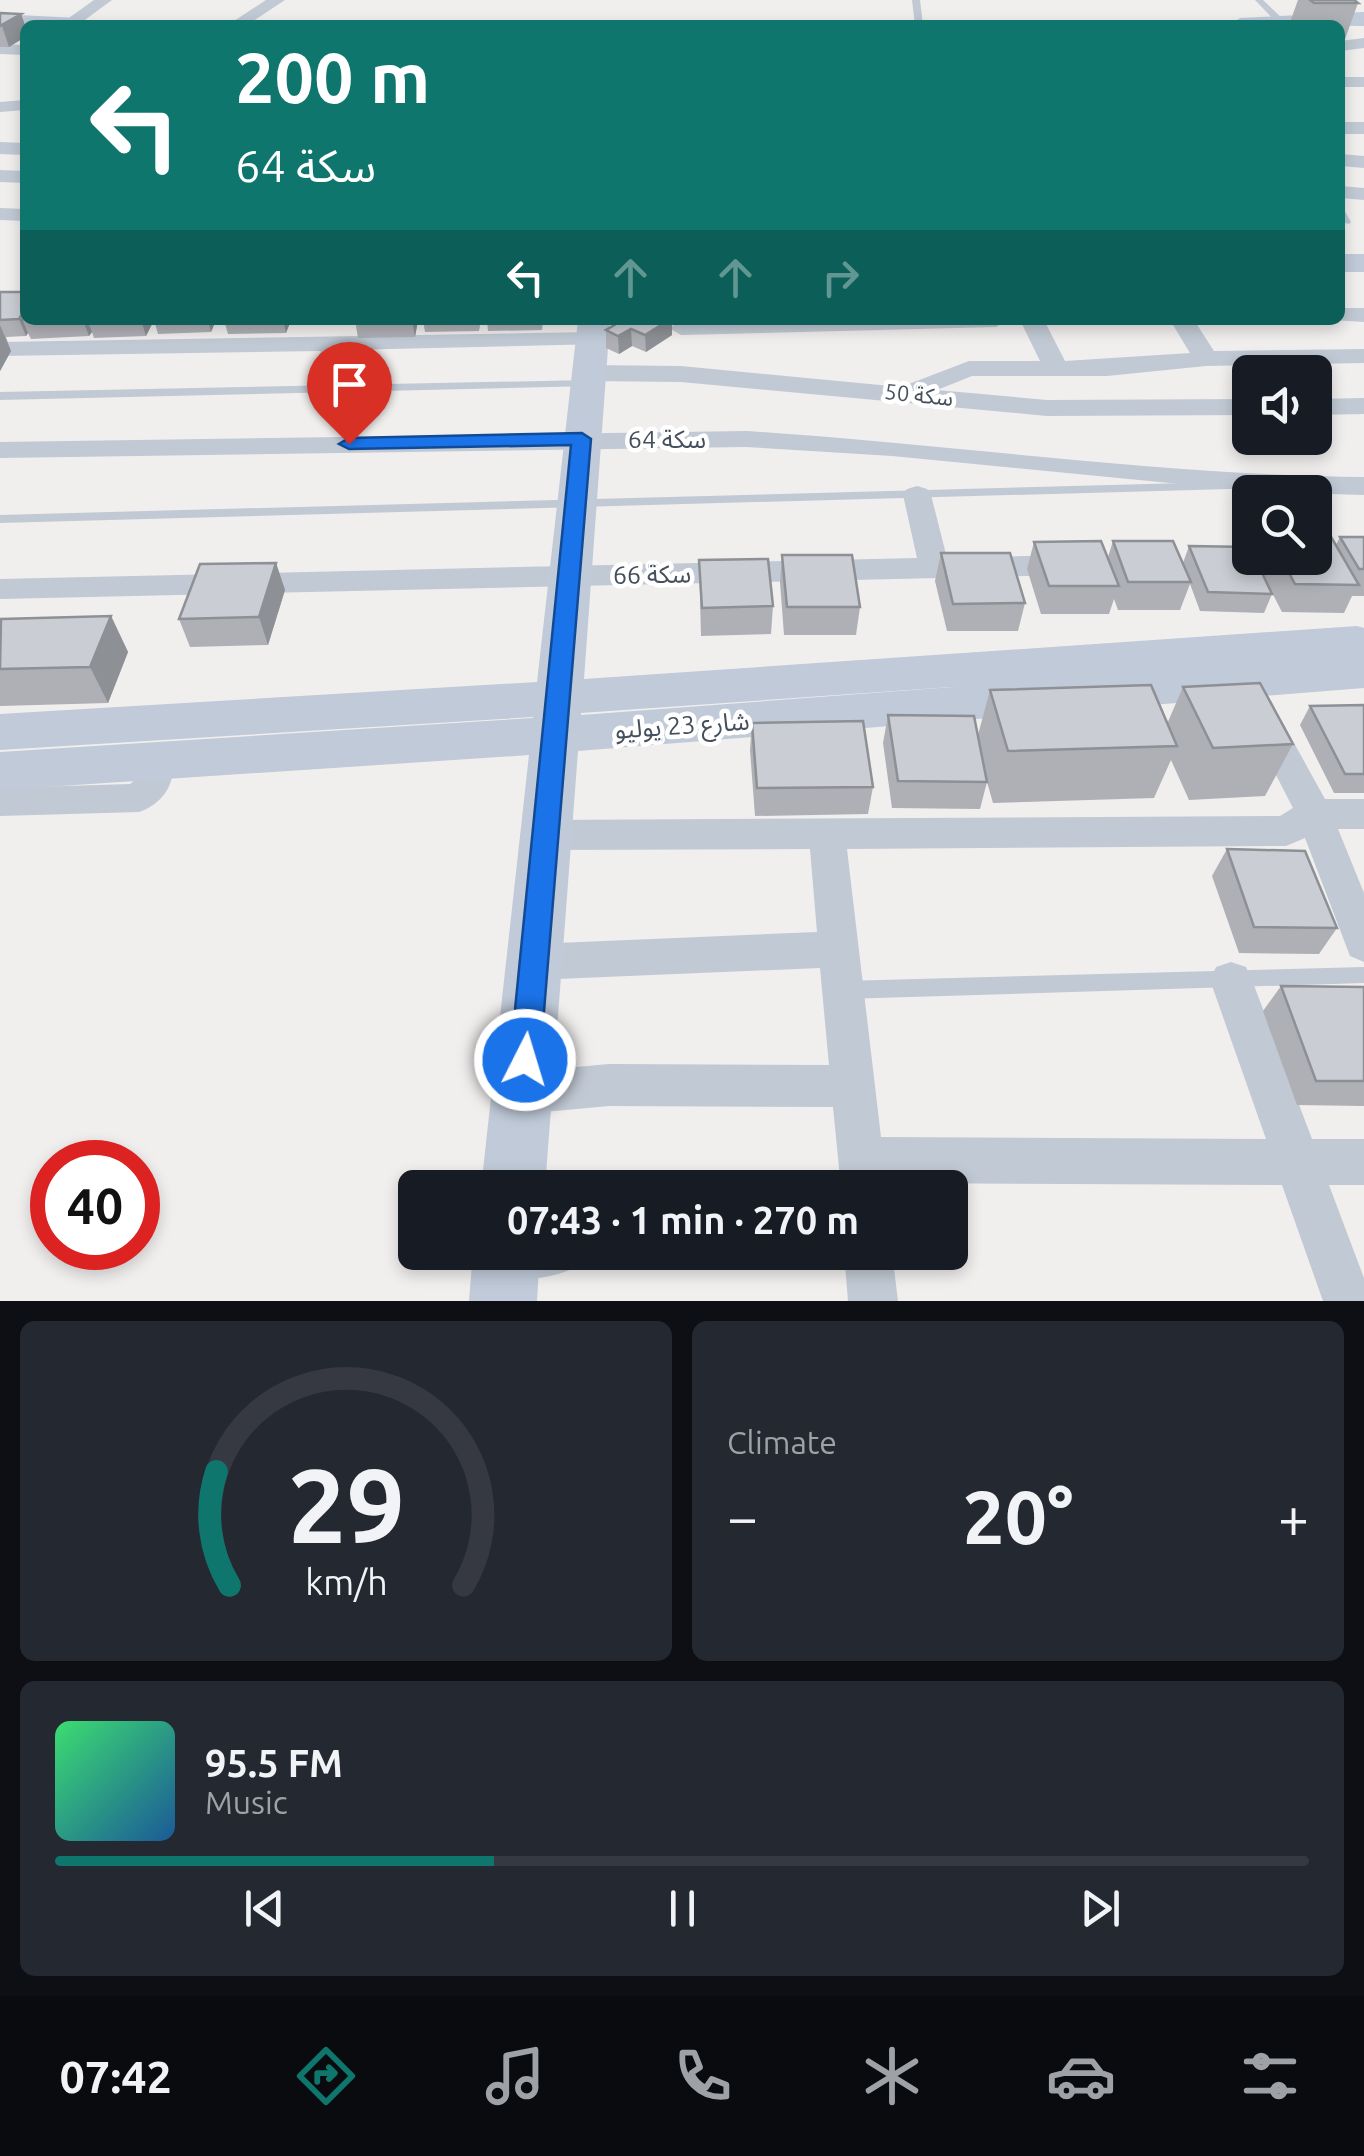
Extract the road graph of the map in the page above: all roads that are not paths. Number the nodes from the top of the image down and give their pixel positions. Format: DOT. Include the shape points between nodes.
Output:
graph roads {
  1 [pos="129,0"];
  2 [pos="278,0"];
  3 [pos="1260,0"];
  4 [pos="99,4"];
  5 [pos="1364,19"];
  6 [pos="73,20"];
  7 [pos="244,20"];
  8 [pos="1280,20"];
  9 [pos="1337,20"];
  10 [pos="681,325"];
  11 [pos="1034,325"];
  12 [pos="1185,325"];
  13 [pos="336,344"];
  14 [pos="0,349"];
  15 [pos="590,354"];
  16 [pos="1364,356"];
  17 [pos="1206,358"];
  18 [pos="1056,368"];
  19 [pos="1108,368"];
  20 [pos="681,374"];
  21 [pos="321,389"];
  22 [pos="906,392"];
  23 [pos="0,396"];
  24 [pos="1364,406"];
  25 [pos="1232,407"];
  26 [pos="1332,407"];
  27 [pos="1125,408"];
  28 [pos="582,439"];
  29 [pos="0,450"];
  30 [pos="1232,481"];
  31 [pos="1232,486"];
  32 [pos="1332,486"];
  33 [pos="1364,486"];
  34 [pos="918,494"];
  35 [pos="577,503"];
  36 [pos="0,519"];
  37 [pos="1090,564"];
  38 [pos="934,568"];
  39 [pos="570,576"];
  40 [pos="0,589"];
  41 [pos="565,634"];
  42 [pos="1364,642"];
  43 [pos="1364,672"];
  44 [pos="1245,684"];
  45 [pos="672,690"];
  46 [pos="556,716"];
  47 [pos="471,722"];
  48 [pos="637,728"];
  49 [pos="0,732"];
  50 [pos="155,762"];
  51 [pos="0,771"];
  52 [pos="0,802"];
  53 [pos="1314,814"];
  54 [pos="1364,814"];
  55 [pos="547,822"];
  56 [pos="827,835"];
  57 [pos="1360,927"];
  58 [pos="534,962"];
  59 [pos="841,970"];
  60 [pos="1364,975"];
  61 [pos="1230,980"];
  62 [pos="852,1086"];
  63 [pos="522,1093"];
  64 [pos="1297,1162"];
  65 [pos="1364,1162"];
  66 [pos="515,1170"];
  67 [pos="862,1170"];
  68 [pos="968,1171"];
  69 [pos="870,1270"];
  70 [pos="873,1301"];
  71 [pos="1348,1301"];
  1 -- 4 [label="street"];
  2 -- 7 [label="street"];
  3 -- 8 [label="lane"];
  4 -- 6 [label="street"];
  5 -- 9 [label="main road"];
  10 -- 20 [label="street"];
  11 -- 18 [label="street"];
  12 -- 17 [label="street"];
  13 -- 14 [label="street, سكة 50"];
  13 -- 15 [label="street, سكة 50"];
  13 -- 21 [label="street"];
  15 -- 20 [label="street, سكة 50"];
  15 -- 21 [label="lane"];
  15 -- 28 [label="main road"];
  16 -- 17 [label="street"];
  17 -- 19 [label="street"];
  18 -- 19 [label="street"];
  18 -- 22 [label="street" via="969,369"];
  19 -- 27 [label="street"];
  20 -- 22 [label="street, سكة 50"];
  21 -- 23 [label="lane"];
  22 -- 27 [label="street, سكة 50" via="1048,408"];
  24 -- 26 [label="street"];
  25 -- 27 [label="street, سكة 50"];
  28 -- 29 [label="street, سكة 64"];
  28 -- 30 [label="street, سكة 64" via="892,448"];
  28 -- 35 [label="main road"];
  31 -- 34 [label="lane"];
  32 -- 33 [label="street, سكة 64"];
  34 -- 35 [label="lane"];
  34 -- 38 [label="street"];
  35 -- 36 [label="lane"];
  35 -- 39 [label="main road"];
  37 -- 38 [label="street, سكة 66"];
  38 -- 39 [label="street, سكة 66"];
  39 -- 40 [label="street, سكة 66"];
  39 -- 41 [label="main road"];
  41 -- 45 [label="main road" via="608,669"];
  41 -- 46 [label="main road"];
  41 -- 47 [label="main road"];
  42 -- 45 [label="main road, شارع 23 يوليو"];
  43 -- 44 [label="main road, شارع 23 يوليو"];
  44 -- 48 [label="main road, شارع 23 يوليو"];
  44 -- 53 [label="street"];
  45 -- 46 [label="main road, شارع 23 يوليو"];
  46 -- 47 [label="main road, شارع 23 يوليو"];
  46 -- 48 [label="main road, شارع 23 يوليو"];
  46 -- 55 [label="main road"];
  47 -- 49 [label="main road, شارع 23 يوليو"];
  47 -- 50 [label="main road, شارع 23 يوليو"];
  47 -- 55 [label="main road" via="530,777"];
  48 -- 55 [label="main road" via="600,746 574,770"];
  50 -- 51 [label="main road, شارع 23 يوليو"];
  50 -- 52 [label="street" via="153,784 138,798"];
  53 -- 54 [label="street"];
  53 -- 56 [label="street" via="1286,832"];
  53 -- 57 [label="street"];
  55 -- 56 [label="street"];
  55 -- 58 [label="main road"];
  56 -- 59 [label="street"];
  58 -- 59 [label="street"];
  58 -- 63 [label="main road"];
  59 -- 61 [label="lane"];
  59 -- 62 [label="street"];
  60 -- 61 [label="lane"];
  61 -- 64 [label="street"];
  62 -- 63 [label="street" via="609,1085"];
  62 -- 67 [label="street"];
  63 -- 66 [label="main road"];
  64 -- 65 [label="street"];
  64 -- 68 [label="street"];
  64 -- 71 [label="street"];
  69 -- 70 [label="street"];
}
